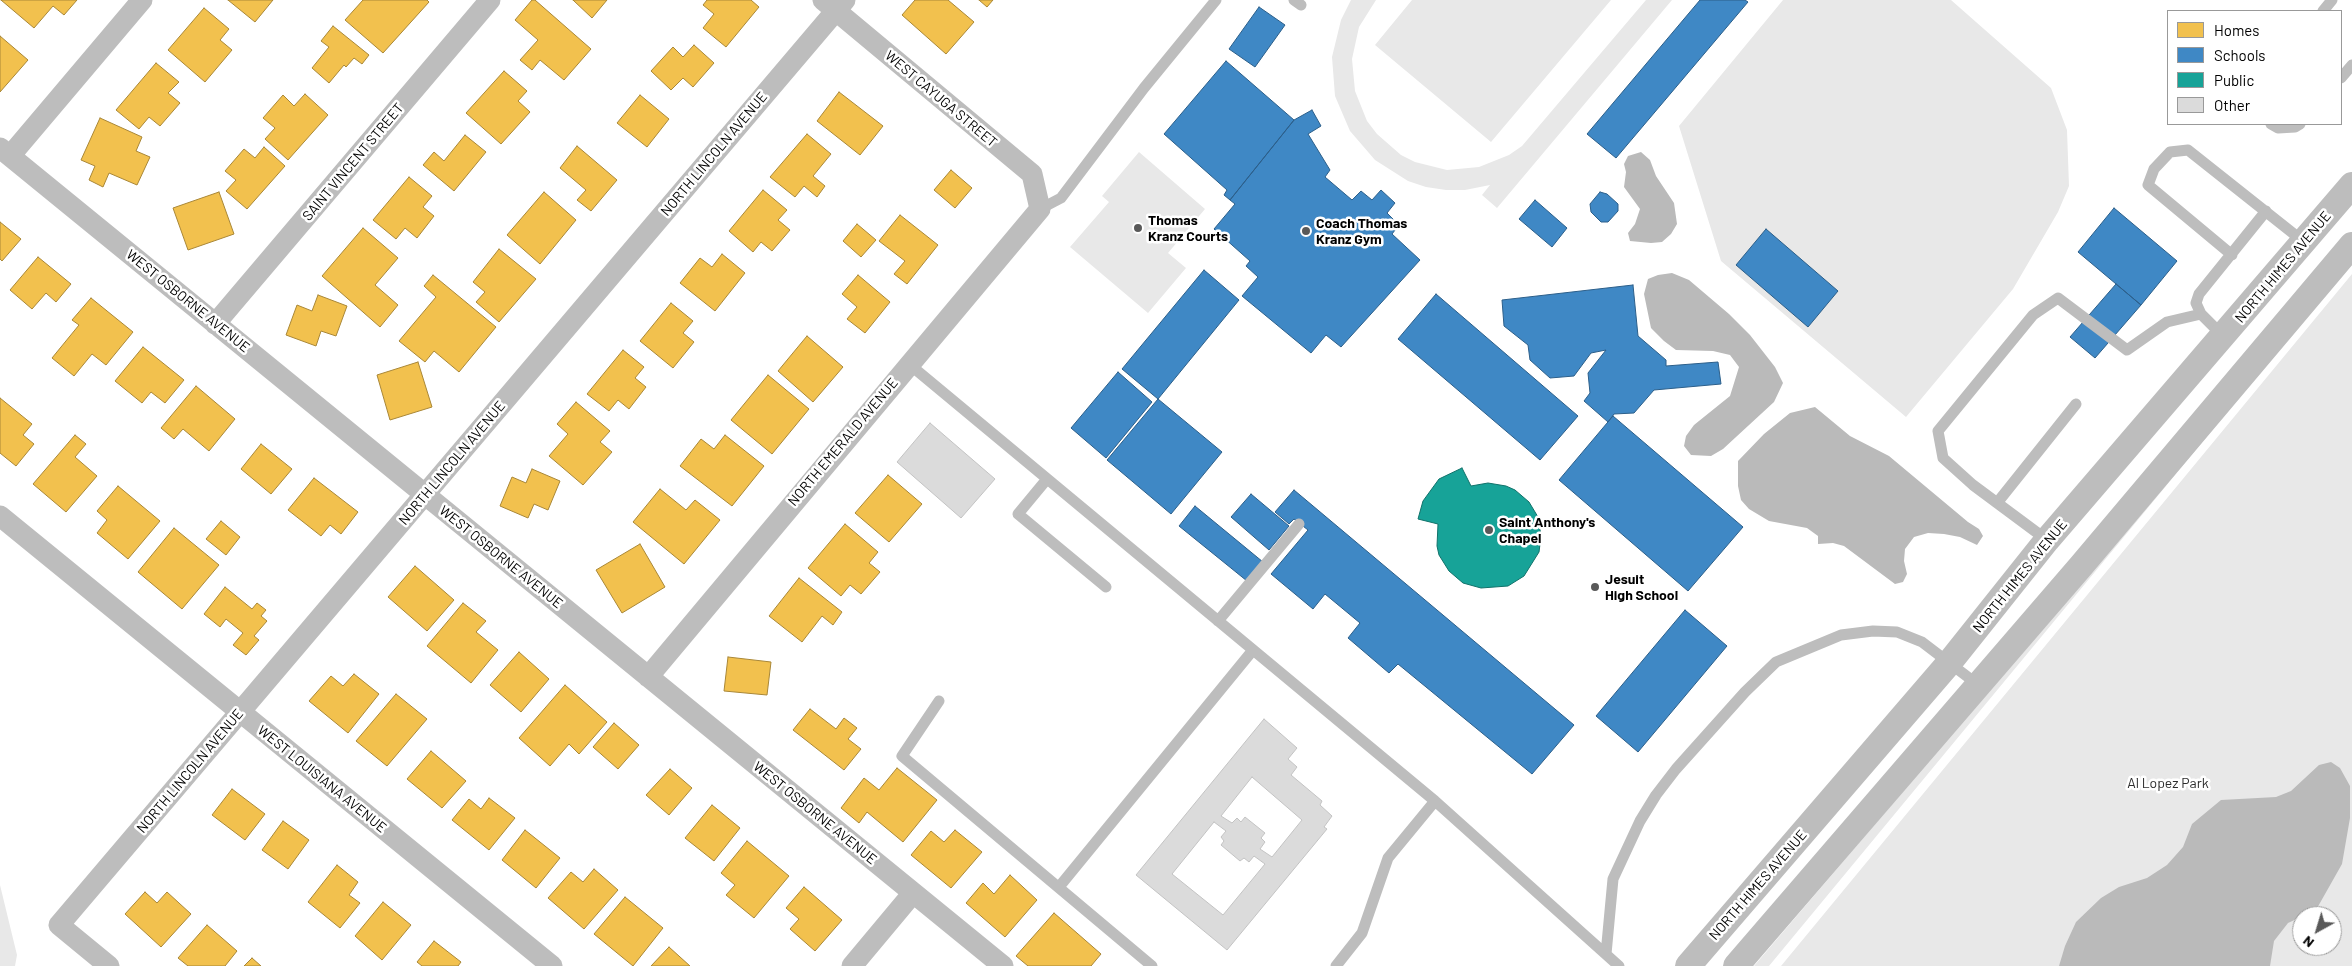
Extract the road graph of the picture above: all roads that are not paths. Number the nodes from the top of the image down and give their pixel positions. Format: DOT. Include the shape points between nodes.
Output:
graph roads {
  1 [pos="142,0"];
  2 [pos="490,0"];
  3 [pos="1216,0"];
  4 [pos="2332,0"];
  5 [pos="834,4"];
  6 [pos="2324,10"];
  7 [pos="2352,65"];
  8 [pos="2342,77"];
  9 [pos="2273,125"];
  10 [pos="2298,125"];
  11 [pos="5,152"];
  12 [pos="2352,185"];
  13 [pos="1040,209"];
  14 [pos="2266,211"];
  15 [pos="2304,242"];
  16 [pos="2352,245"];
  17 [pos="2232,255"];
  18 [pos="2201,314"];
  19 [pos="215,324"];
  20 [pos="2224,337"];
  21 [pos="2254,363"];
  22 [pos="909,364"];
  23 [pos="2076,404"];
  24 [pos="1047,479"];
  25 [pos="425,495"];
  26 [pos="1997,503"];
  27 [pos="0,516"];
  28 [pos="1299,524"];
  29 [pos="2047,540"];
  30 [pos="2081,566"];
  31 [pos="1106,587"];
  32 [pos="1218,621"];
  33 [pos="1253,650"];
  34 [pos="1949,663"];
  35 [pos="648,676"];
  36 [pos="1977,684"];
  37 [pos="939,701"];
  38 [pos="240,712"];
  39 [pos="1436,802"];
  40 [pos="1059,888"];
  41 [pos="913,893"];
  42 [pos="1606,954"];
  43 [pos="109,966"];
  44 [pos="552,966"];
  45 [pos="852,966"];
  46 [pos="1003,966"];
  47 [pos="1152,966"];
  48 [pos="1336,966"];
  49 [pos="1619,966"];
  50 [pos="1688,966"];
  51 [pos="1736,966"];
  1 -- 11 [label="street"];
  2 -- 19 [label="street, SAINT VINCENT STREET"];
  3 -- 13 [label="lane" via="1061,198"];
  4 -- 6 [label="lane"];
  5 -- 13 [label="street, WEST CAYUGA STREET" via="1032,174"];
  5 -- 25 [label="street, NORTH LINCOLN AVENUE"];
  7 -- 8 [label="lane"];
  9 -- 10 [label="lane" via="2278,128"];
  11 -- 19 [label="street, WEST OSBORNE AVENUE"];
  12 -- 15 [label="street, NORTH HIMES AVENUE"];
  13 -- 22 [label="street, NORTH EMERALD AVENUE"];
  14 -- 15 [label="lane"];
  14 -- 17 [label="lane"];
  14 -- 17 [label="lane" via="2188,150 2170,152 2154,169 2148,185"];
  15 -- 20 [label="street, NORTH HIMES AVENUE"];
  16 -- 21 [label="street"];
  17 -- 18 [label="lane" via="2200,294 2196,303"];
  18 -- 20 [label="lane"];
  18 -- 26 [label="lane" via="2167,322 2127,350 2058,298 2033,315 1938,431 1942,458"];
  19 -- 25 [label="street, WEST OSBORNE AVENUE"];
  20 -- 21 [label="street"];
  20 -- 29 [label="street, NORTH HIMES AVENUE"];
  21 -- 30 [label="street"];
  22 -- 24 [label="lane"];
  22 -- 35 [label="street, NORTH EMERALD AVENUE"];
  23 -- 26 [label="lane"];
  24 -- 31 [label="lane" via="1018,514"];
  24 -- 32 [label="lane"];
  25 -- 35 [label="street, WEST OSBORNE AVENUE"];
  25 -- 38 [label="street, NORTH LINCOLN AVENUE"];
  26 -- 29 [label="lane"];
  27 -- 38 [label="street, WEST LOUISIANA AVENUE"];
  28 -- 32 [label="lane"];
  29 -- 30 [label="street"];
  29 -- 34 [label="street, NORTH HIMES AVENUE"];
  30 -- 36 [label="street"];
  32 -- 33 [label="lane"];
  33 -- 39 [label="lane"];
  33 -- 40 [label="lane"];
  34 -- 36 [label="lane"];
  34 -- 42 [label="lane" via="1922,642 1897,632 1872,631 1841,635 1776,662 1676,769 1640,821 1613,879"];
  34 -- 50 [label="street, NORTH HIMES AVENUE"];
  35 -- 41 [label="street, WEST OSBORNE AVENUE"];
  36 -- 51 [label="street"];
  37 -- 40 [label="lane" via="902,756"];
  38 -- 43 [label="street, NORTH LINCOLN AVENUE" via="59,925"];
  38 -- 44 [label="street, WEST LOUISIANA AVENUE"];
  39 -- 42 [label="lane"];
  39 -- 48 [label="lane" via="1388,858 1362,933"];
  40 -- 47 [label="lane"];
  41 -- 45 [label="street"];
  41 -- 46 [label="street, WEST OSBORNE AVENUE"];
  42 -- 49 [label="lane"];
}
